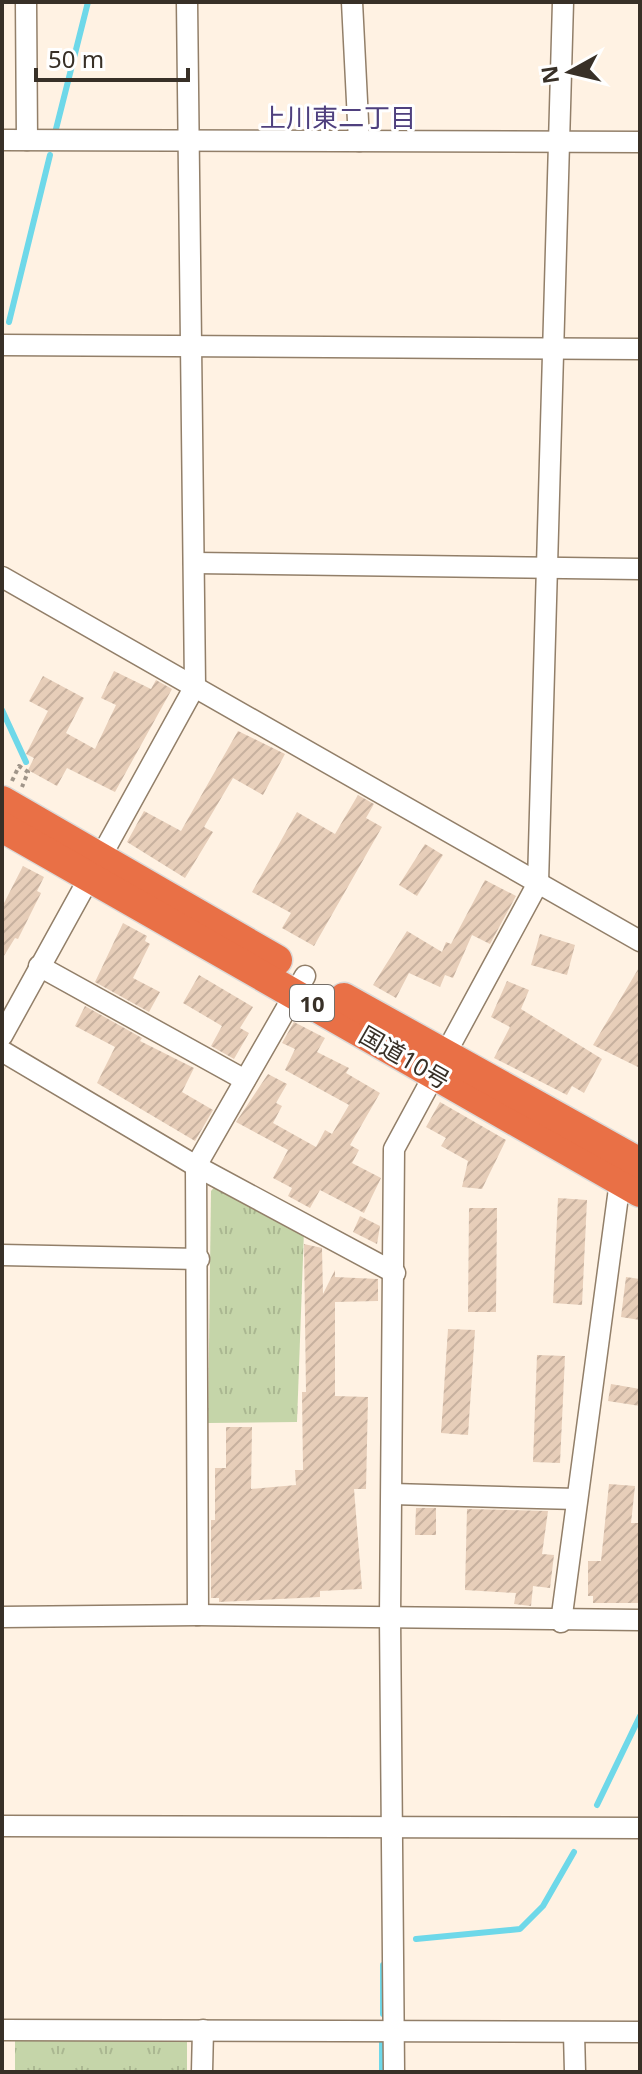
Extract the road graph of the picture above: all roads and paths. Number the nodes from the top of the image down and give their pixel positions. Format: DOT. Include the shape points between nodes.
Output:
graph roads {
  1 [pos="26,2"];
  2 [pos="187,2"];
  3 [pos="352,2"];
  4 [pos="563,2"];
  5 [pos="2,140"];
  6 [pos="27,140"];
  7 [pos="190,141"];
  8 [pos="359,141"];
  9 [pos="559,142"];
  10 [pos="640,142"];
  11 [pos="2,345"];
  12 [pos="194,345"];
  13 [pos="555,348"];
  14 [pos="640,349"];
  15 [pos="194,563"];
  16 [pos="546,567"];
  17 [pos="640,569"];
  18 [pos="2,577"];
  19 [pos="195,686"];
  20 [pos="2,801"];
  21 [pos="2,827"];
  22 [pos="95,869"];
  23 [pos="538,883"];
  24 [pos="640,941"];
  25 [pos="39,966"];
  26 [pos="300,985"];
  27 [pos="2,1036"];
  28 [pos="2,1051"];
  29 [pos="440,1064"];
  30 [pos="245,1080"];
  31 [pos="196,1166"];
  32 [pos="633,1179"];
  33 [pos="2,1255"];
  34 [pos="199,1259"];
  35 [pos="395,1273"];
  36 [pos="392,1494"];
  37 [pos="577,1499"];
  38 [pos="198,1615"];
  39 [pos="2,1617"];
  40 [pos="390,1617"];
  41 [pos="640,1620"];
  42 [pos="561,1622"];
  43 [pos="2,1826"];
  44 [pos="391,1828"];
  45 [pos="640,1828"];
  46 [pos="2,2030"];
  47 [pos="203,2030"];
  48 [pos="394,2031"];
  49 [pos="640,2032"];
  50 [pos="574,2033"];
  51 [pos="202,2072"];
  52 [pos="394,2072"];
  53 [pos="575,2072"];
  1 -- 6 [label="street"];
  2 -- 7 [label="street"];
  3 -- 8 [label="street"];
  4 -- 9 [label="street"];
  5 -- 6 [label="street"];
  6 -- 7 [label="street"];
  7 -- 8 [label="street"];
  7 -- 12 [label="street"];
  8 -- 9 [label="street"];
  9 -- 10 [label="street"];
  9 -- 13 [label="street"];
  11 -- 12 [label="street"];
  12 -- 13 [label="street"];
  12 -- 15 [label="street"];
  13 -- 14 [label="street"];
  13 -- 16 [label="street"];
  15 -- 16 [label="street"];
  15 -- 19 [label="street"];
  16 -- 17 [label="street"];
  16 -- 23 [label="street"];
  18 -- 19 [label="street"];
  19 -- 22 [label="street"];
  19 -- 23 [label="street"];
  20 -- 22 [label="highway, 国道10号 / 10"];
  21 -- 22 [label="highway, 国道10号 / 10"];
  22 -- 25 [label="street"];
  22 -- 26 [label="highway, 国道10号 / 10"];
  23 -- 24 [label="street"];
  23 -- 29 [label="street"];
  25 -- 27 [label="street"];
  25 -- 30 [label="street"];
  26 -- 29 [label="highway, 国道10号 / 10"];
  26 -- 30 [label="street"];
  28 -- 31 [label="street"];
  29 -- 32 [label="highway, 国道10号 / 10"];
  29 -- 35 [label="street" via="394,1149"];
  30 -- 31 [label="street"];
  31 -- 34 [label="street"];
  31 -- 35 [label="street"];
  32 -- 37 [label="street"];
  33 -- 34 [label="street"];
  34 -- 38 [label="street"];
  35 -- 36 [label="street"];
  36 -- 37 [label="street"];
  36 -- 40 [label="street"];
  37 -- 42 [label="street"];
  38 -- 39 [label="street"];
  38 -- 40 [label="street"];
  40 -- 42 [label="street"];
  40 -- 44 [label="street"];
  41 -- 42 [label="street"];
  43 -- 44 [label="street"];
  44 -- 45 [label="street"];
  44 -- 48 [label="street"];
  46 -- 47 [label="street"];
  47 -- 48 [label="street"];
  47 -- 51 [label="street"];
  48 -- 50 [label="street"];
  48 -- 52 [label="street"];
  49 -- 50 [label="street"];
  50 -- 53 [label="street"];
}
